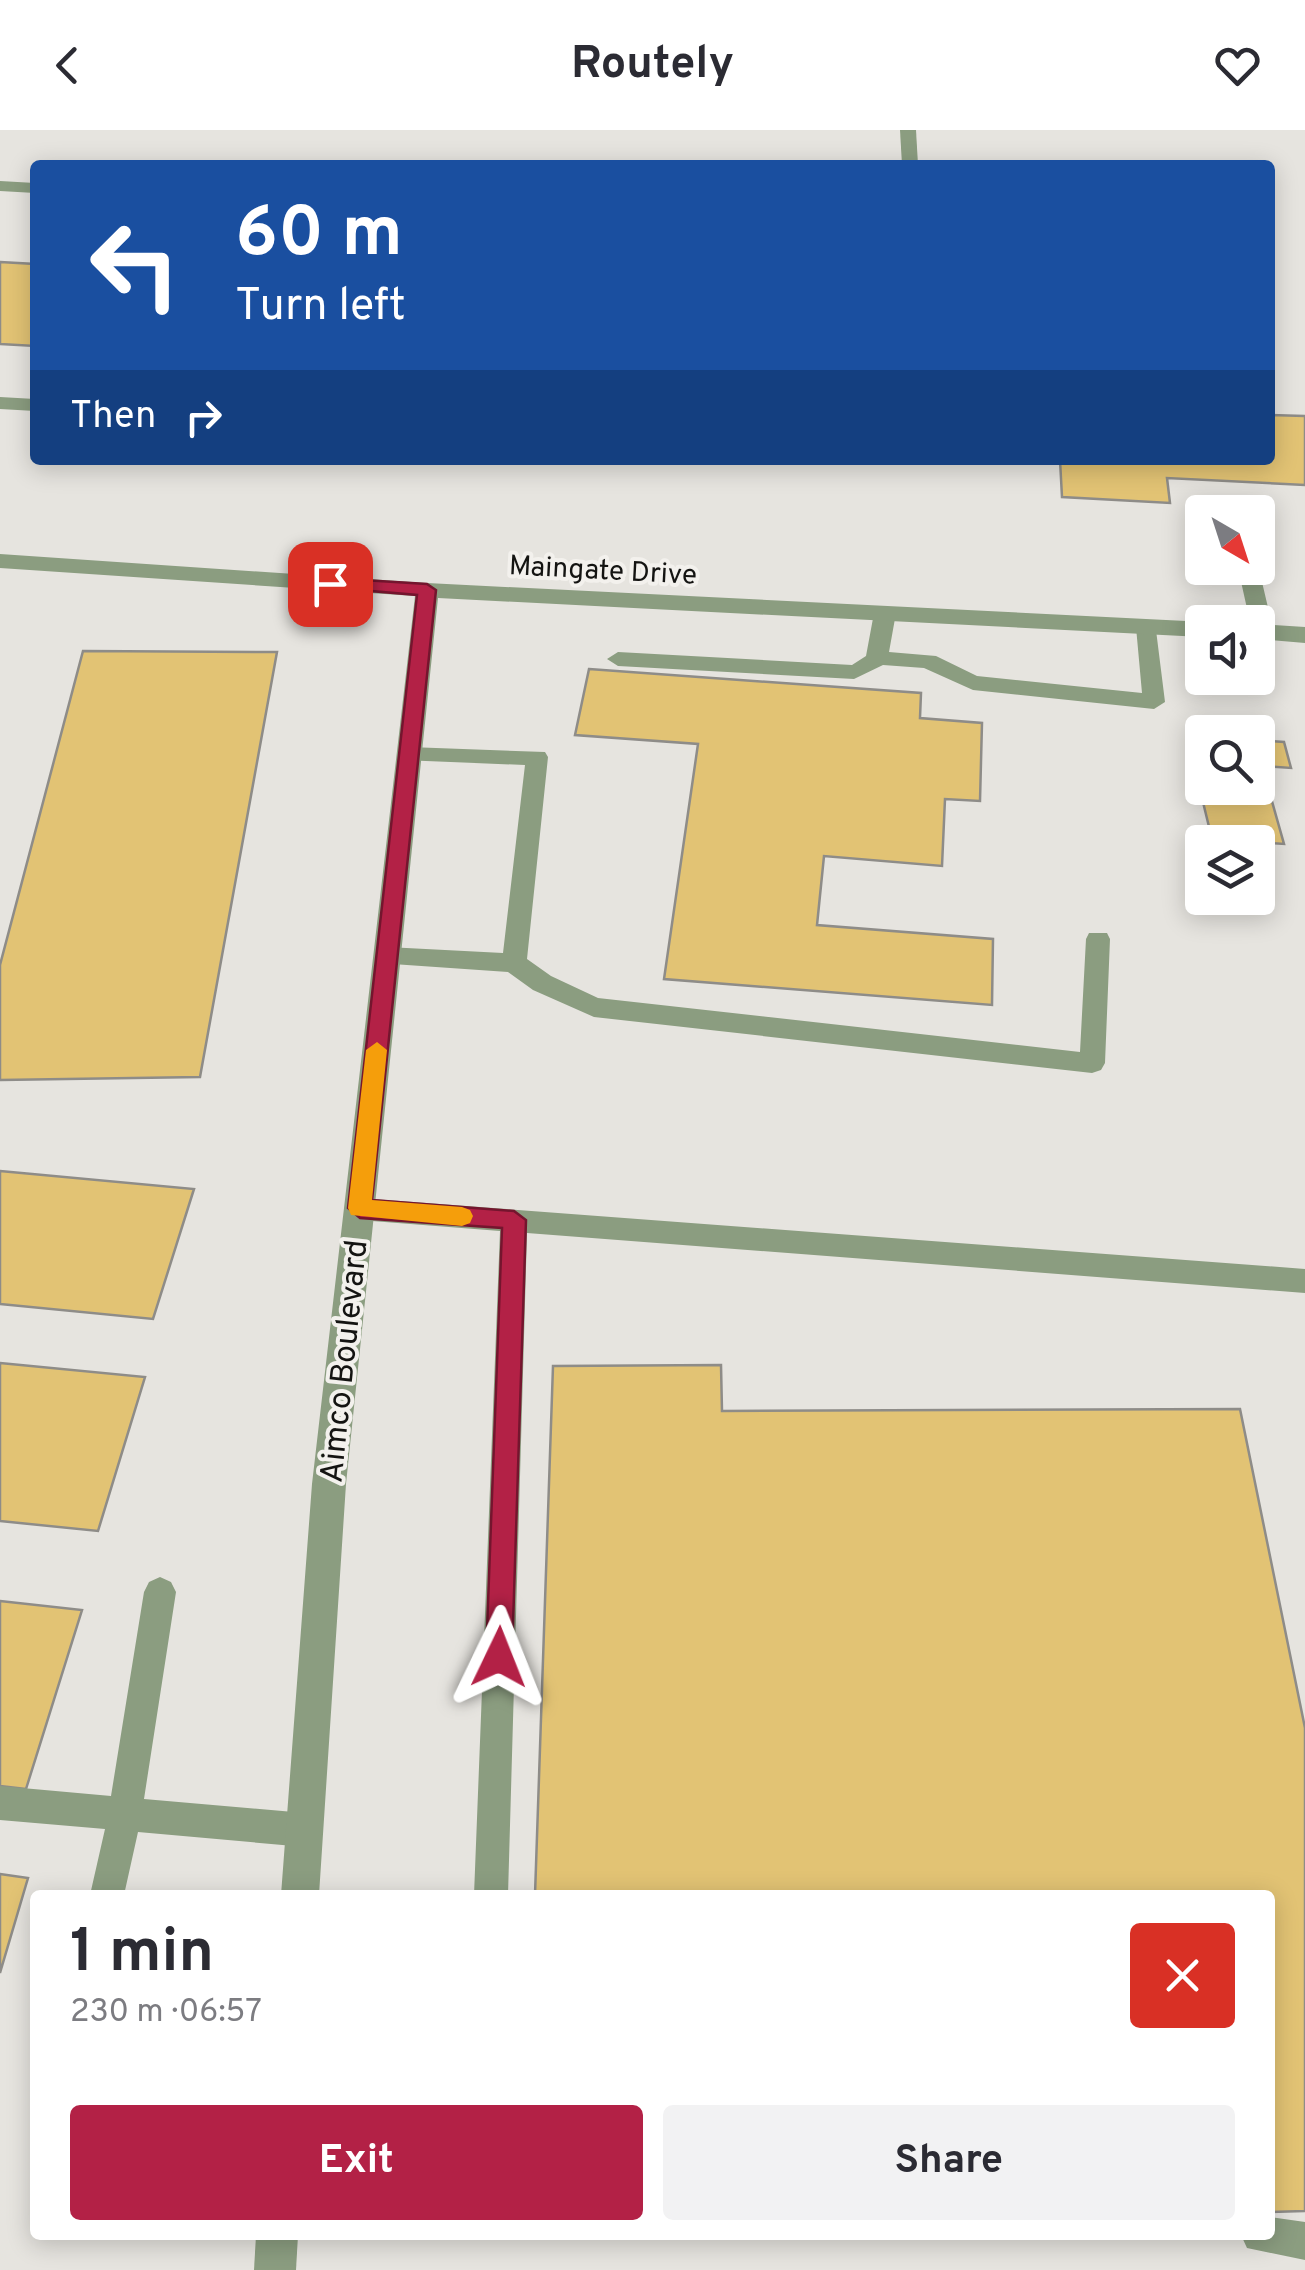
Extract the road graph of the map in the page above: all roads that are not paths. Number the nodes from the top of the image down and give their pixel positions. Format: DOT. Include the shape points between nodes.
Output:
graph roads {
  1 [pos="908,130"];
  2 [pos="910,160"];
  3 [pos="0,186"];
  4 [pos="30,188"];
  5 [pos="0,403"];
  6 [pos="30,405"];
  7 [pos="0,561"];
  8 [pos="427,590"];
  9 [pos="885,614"];
  10 [pos="1148,626"];
  11 [pos="1185,629"];
  12 [pos="1275,633"];
  13 [pos="1305,635"];
  14 [pos="876,658"];
  15 [pos="618,659"];
  16 [pos="409,755"];
  17 [pos="1098,938"];
  18 [pos="387,956"];
  19 [pos="514,963"];
  20 [pos="360,1208"];
  21 [pos="514,1220"];
  22 [pos="1305,1281"];
  23 [pos="160,1592"];
  24 [pos="0,1803"];
  25 [pos="126,1814"];
  26 [pos="305,1830"];
  27 [pos="108,1890"];
  28 [pos="300,1890"];
  29 [pos="491,1890"];
  30 [pos="1275,2237"];
  31 [pos="277,2240"];
  32 [pos="1305,2241"];
  33 [pos="274,2270"];
  1 -- 2 [label="lane"];
  3 -- 4 [label="lane"];
  5 -- 6 [label="lane"];
  7 -- 8 [label="street, Maingate Drive"];
  8 -- 9 [label="street, Maingate Drive"];
  8 -- 16 [label="street, Aimco Boulevard"];
  9 -- 10 [label="street, Maingate Drive"];
  9 -- 14 [label="lane"];
  10 -- 11 [label="street, Maingate Drive"];
  10 -- 14 [label="lane" via="1154,702 974,684 928,661"];
  12 -- 13 [label="street"];
  14 -- 15 [label="lane" via="854,672"];
  16 -- 18 [label="street, Aimco Boulevard"];
  16 -- 19 [label="lane" via="537,758"];
  17 -- 19 [label="lane" via="1092,1063 594,1007"];
  18 -- 19 [label="lane"];
  18 -- 20 [label="street, Aimco Boulevard"];
  20 -- 21 [label="lane"];
  20 -- 26 [label="street, Aimco Boulevard" via="329,1484"];
  21 -- 22 [label="lane"];
  21 -- 29 [label="lane"];
  23 -- 25 [label="lane"];
  24 -- 25 [label="lane"];
  25 -- 26 [label="lane"];
  25 -- 27 [label="lane"];
  26 -- 28 [label="street, Aimco Boulevard"];
  30 -- 32 [label="lane"];
  31 -- 33 [label="street"];
}
